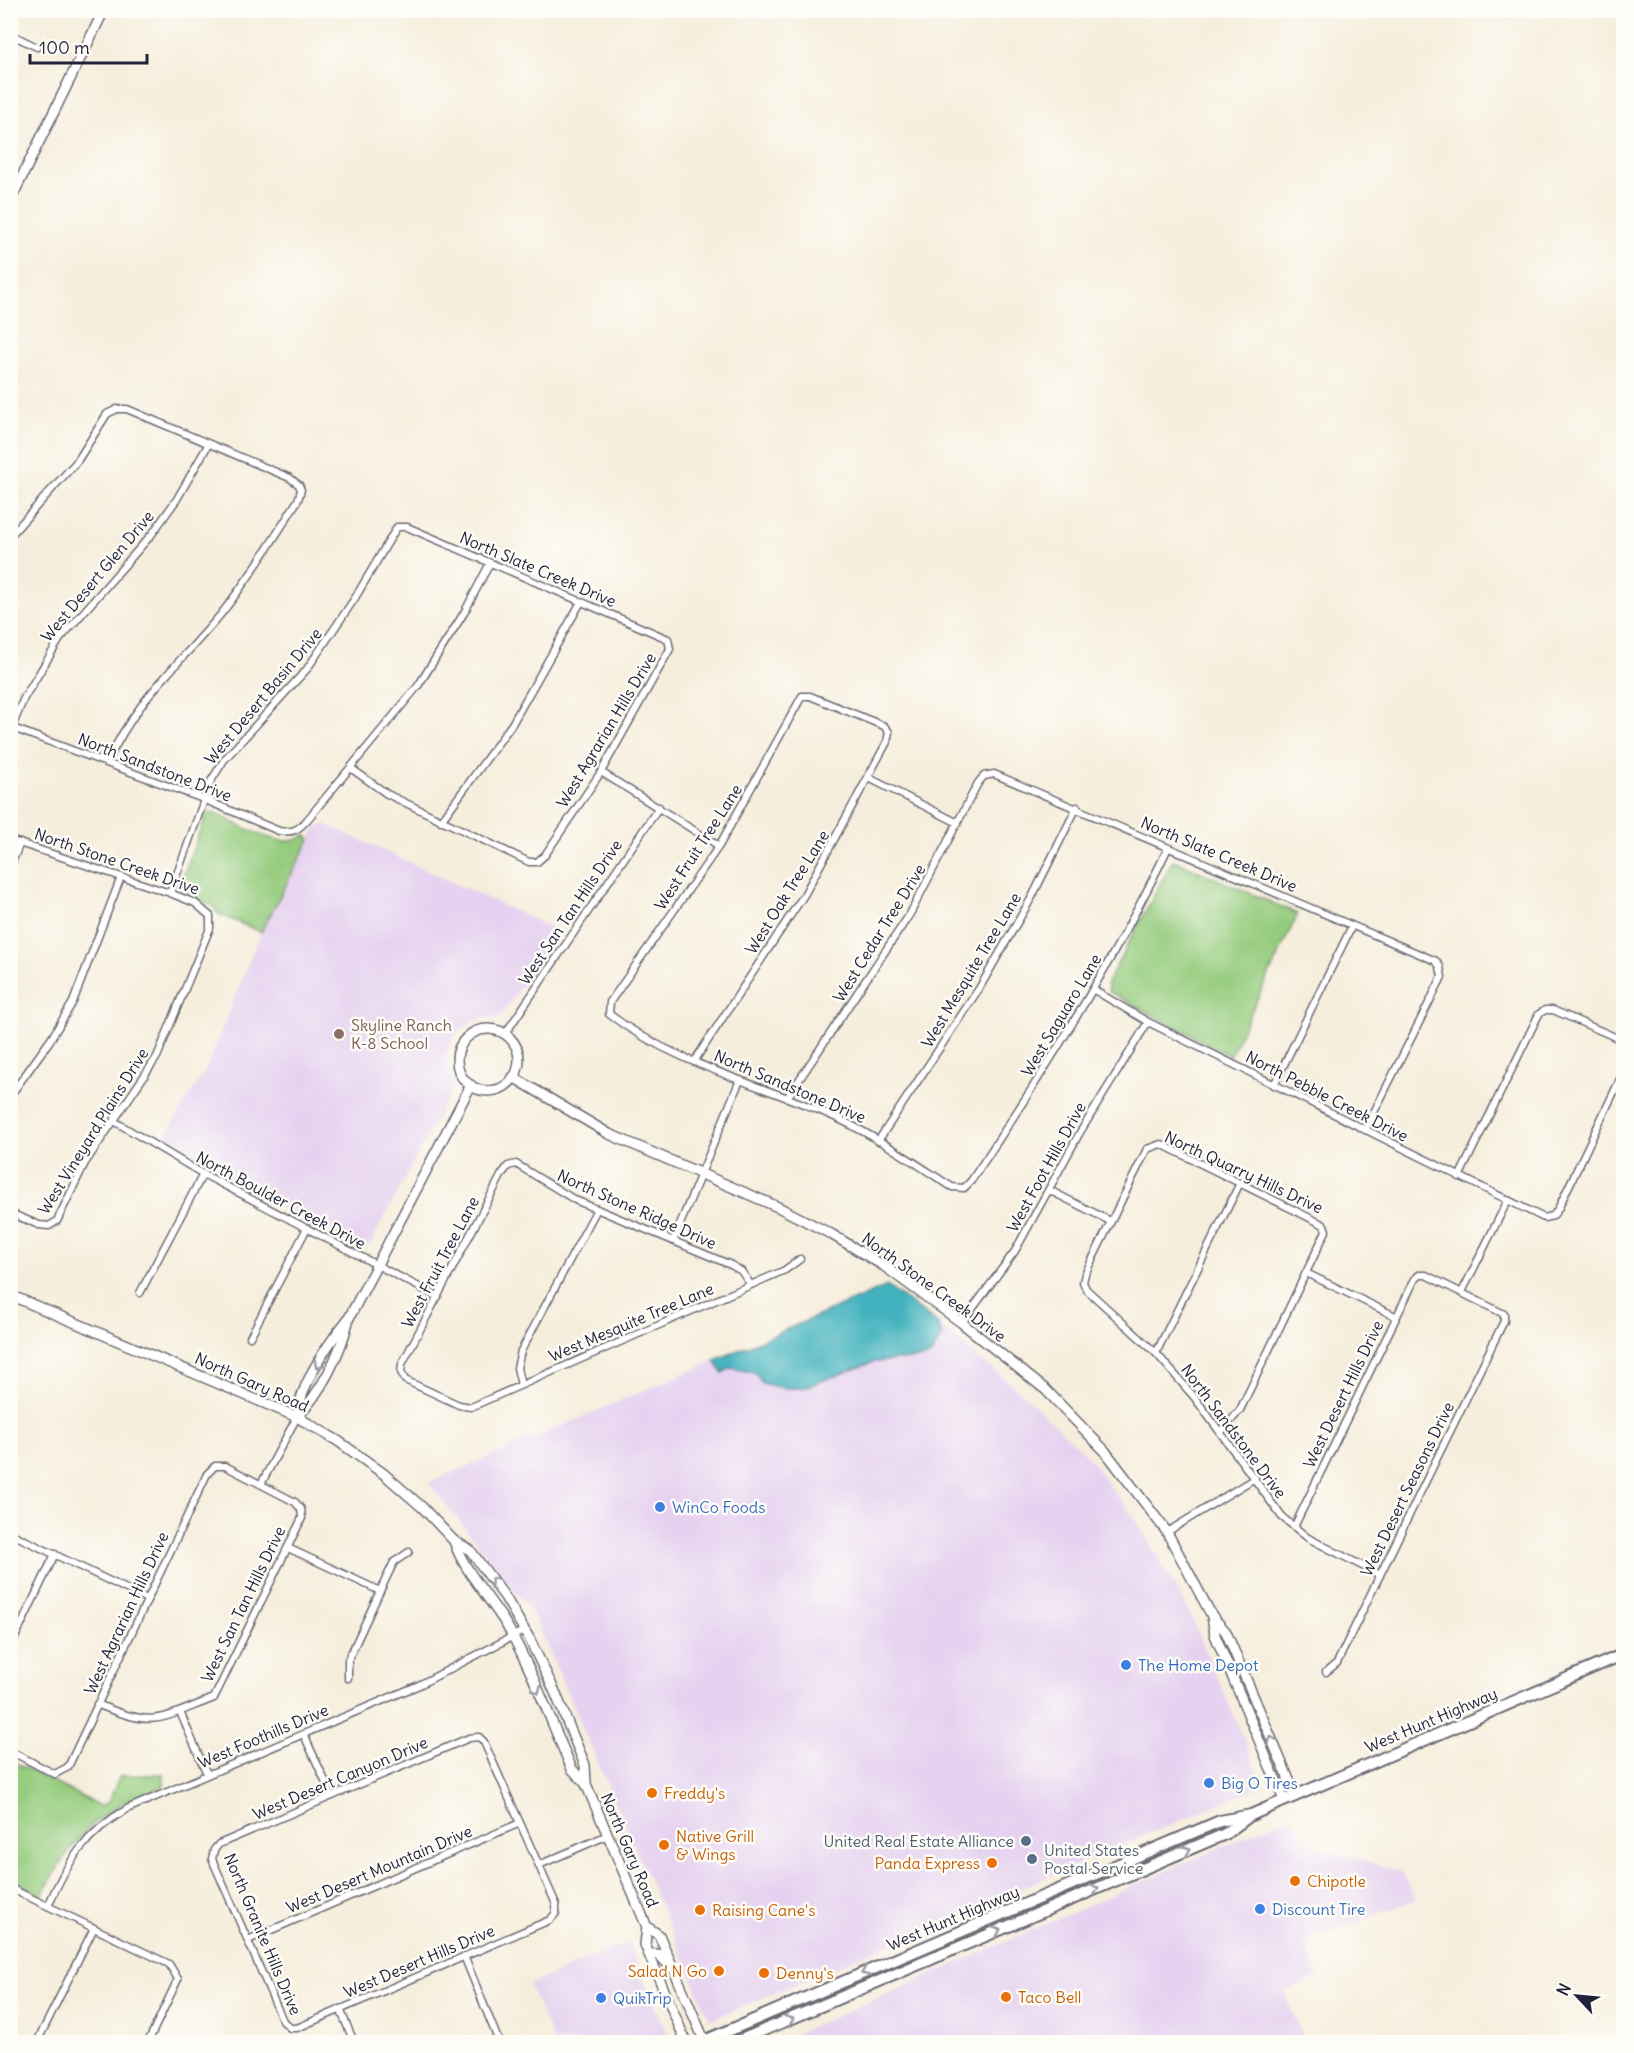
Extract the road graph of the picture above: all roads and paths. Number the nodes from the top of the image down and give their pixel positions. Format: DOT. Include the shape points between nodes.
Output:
graph roads {
  1 [pos="104,10"];
  2 [pos="10,34"];
  3 [pos="37,47"];
  4 [pos="10,201"];
  5 [pos="208,445"];
  6 [pos="397,527"];
  7 [pos="10,536"];
  8 [pos="490,563"];
  9 [pos="581,602"];
  10 [pos="668,639"];
  11 [pos="11,727"];
  12 [pos="889,732"];
  13 [pos="107,763"];
  14 [pos="352,769"];
  15 [pos="601,771"];
  16 [pos="984,776"];
  17 [pos="869,778"];
  18 [pos="203,799"];
  19 [pos="659,807"];
  20 [pos="1077,807"];
  21 [pos="441,821"];
  22 [pos="958,823"];
  23 [pos="10,840"];
  24 [pos="20,843"];
  25 [pos="720,846"];
  26 [pos="1168,848"];
  27 [pos="10,867"];
  28 [pos="121,878"];
  29 [pos="170,893"];
  30 [pos="210,916"];
  31 [pos="1352,926"];
  32 [pos="1094,990"];
  33 [pos="609,1007"];
  34 [pos="1148,1022"];
  35 [pos="505,1034"];
  36 [pos="1623,1041"];
  37 [pos="694,1060"];
  38 [pos="1623,1071"];
  39 [pos="513,1077"];
  40 [pos="740,1080"];
  41 [pos="1274,1084"];
  42 [pos="471,1085"];
  43 [pos="10,1096"];
  44 [pos="787,1098"];
  45 [pos="114,1121"];
  46 [pos="1365,1130"];
  47 [pos="878,1141"];
  48 [pos="508,1166"];
  49 [pos="203,1174"];
  50 [pos="702,1176"];
  51 [pos="1459,1177"];
  52 [pos="1240,1183"];
  53 [pos="964,1188"];
  54 [pos="1049,1190"];
  55 [pos="1508,1200"];
  56 [pos="597,1209"];
  57 [pos="10,1213"];
  58 [pos="1110,1221"];
  59 [pos="308,1228"];
  60 [pos="673,1241"];
  61 [pos="800,1259"];
  62 [pos="376,1266"];
  63 [pos="1306,1273"];
  64 [pos="751,1285"];
  65 [pos="1462,1292"];
  66 [pos="140,1293"];
  67 [pos="10,1295"];
  68 [pos="438,1297"];
  69 [pos="1395,1316"];
  70 [pos="962,1323"];
  71 [pos="250,1337"];
  72 [pos="1156,1353"];
  73 [pos="521,1385"];
  74 [pos="471,1407"];
  75 [pos="297,1417"];
  76 [pos="1221,1432"];
  77 [pos="1255,1478"];
  78 [pos="261,1484"];
  79 [pos="1294,1527"];
  80 [pos="1167,1532"];
  81 [pos="10,1533"];
  82 [pos="454,1541"];
  83 [pos="288,1548"];
  84 [pos="409,1552"];
  85 [pos="55,1554"];
  86 [pos="1380,1575"];
  87 [pos="380,1591"];
  88 [pos="147,1599"];
  89 [pos="1212,1617"];
  90 [pos="525,1630"];
  91 [pos="513,1636"];
  92 [pos="10,1648"];
  93 [pos="1623,1654"];
  94 [pos="1326,1672"];
  95 [pos="348,1678"];
  96 [pos="98,1704"];
  97 [pos="180,1712"];
  98 [pos="304,1735"];
  99 [pos="10,1751"];
  100 [pos="207,1774"];
  101 [pos="586,1784"];
  102 [pos="1295,1794"];
  103 [pos="332,1796"];
  104 [pos="1284,1800"];
  105 [pos="1251,1815"];
  106 [pos="520,1823"];
  107 [pos="608,1836"];
  108 [pos="214,1850"];
  109 [pos="1127,1860"];
  110 [pos="539,1865"];
  111 [pos="1133,1873"];
  112 [pos="10,1888"];
  113 [pos="48,1906"];
  114 [pos="647,1927"];
  115 [pos="93,1928"];
  116 [pos="248,1940"];
  117 [pos="649,1954"];
  118 [pos="464,1956"];
  119 [pos="673,1968"];
  120 [pos="340,2009"];
  121 [pos="290,2028"];
  122 [pos="703,2042"];
  123 [pos="37,2043"];
  124 [pos="148,2043"];
  125 [pos="354,2043"];
  126 [pos="499,2043"];
  127 [pos="686,2043"];
  128 [pos="736,2043"];
  1 -- 4 [label="street"];
  2 -- 3 [label="street"];
  5 -- 7 [label="street" via="117,409 107,414 71,468"];
  5 -- 11 [label="street, West Desert Glen Drive" via="152,534 60,639"];
  5 -- 13 [label="street" via="290,478 301,490 281,527 221,613 137,709"];
  6 -- 8 [label="street, North Slate Creek Drive" via="407,527"];
  6 -- 18 [label="street, West Desert Basin Drive" via="307,669 224,760"];
  8 -- 9 [label="street, North Slate Creek Drive"];
  8 -- 14 [label="street" via="418,686"];
  9 -- 10 [label="street, North Slate Creek Drive"];
  9 -- 21 [label="street" via="512,724"];
  10 -- 15 [label="street, West Agrarian Hills Drive" via="670,650"];
  11 -- 13 [label="street, North Sandstone Drive"];
  12 -- 17 [label="street, West Oak Tree Lane"];
  12 -- 25 [label="street, West Fruit Tree Lane" via="884,726 802,696"];
  13 -- 18 [label="street, North Sandstone Drive"];
  14 -- 18 [label="street, North Sandstone Drive" via="298,829 290,832"];
  14 -- 21 [label="street" via="387,794"];
  15 -- 19 [label="street"];
  15 -- 21 [label="street, West Agrarian Hills Drive" via="537,862 529,862"];
  16 -- 20 [label="street, North Slate Creek Drive" via="994,774"];
  16 -- 22 [label="street, West Cedar Tree Drive"];
  17 -- 22 [label="street"];
  17 -- 37 [label="street, West Oak Tree Lane" via="804,895"];
  18 -- 29 [label="street, West Desert Basin Drive"];
  19 -- 25 [label="street"];
  19 -- 35 [label="street, West San Tan Hills Drive"];
  20 -- 26 [label="street, North Slate Creek Drive"];
  20 -- 47 [label="street, West Mesquite Tree Lane" via="981,987"];
  22 -- 44 [label="street, West Cedar Tree Drive" via="910,914"];
  23 -- 24 [label="street, North Stone Creek Drive"];
  24 -- 27 [label="street"];
  24 -- 28 [label="street, North Stone Creek Drive"];
  25 -- 33 [label="street, West Fruit Tree Lane"];
  26 -- 31 [label="street, North Slate Creek Drive"];
  26 -- 32 [label="street, West Saguaro Lane"];
  28 -- 29 [label="street, North Stone Creek Drive"];
  28 -- 43 [label="street" via="73,1002"];
  29 -- 30 [label="street, North Stone Creek Drive" via="205,908"];
  30 -- 45 [label="street, West Vineyard Plains Drive" via="210,928 169,1032"];
  31 -- 41 [label="street"];
  31 -- 46 [label="street, North Slate Creek Drive" via="1436,961 1442,976"];
  32 -- 34 [label="street, North Pebble Creek Drive"];
  32 -- 53 [label="street, West Saguaro Lane"];
  33 -- 37 [label="street, North Sandstone Drive" via="609,1014 633,1030"];
  34 -- 41 [label="street, North Pebble Creek Drive"];
  34 -- 54 [label="street, West Foot Hills Drive"];
  35 -- 39 [label="street" via="517,1049 519,1059"];
  35 -- 42 [label="street" via="496,1030 477,1031 462,1042 457,1061 464,1079"];
  36 -- 51 [label="street" via="1553,1010 1539,1014"];
  37 -- 40 [label="street, North Sandstone Drive"];
  38 -- 55 [label="street, North Pebble Creek Drive" via="1553,1216 1544,1218"];
  39 -- 42 [label="street" via="498,1089"];
  39 -- 50 [label="street, North Stone Creek Drive" via="609,1134"];
  40 -- 44 [label="street, North Sandstone Drive"];
  40 -- 50 [label="street"];
  41 -- 46 [label="street, North Pebble Creek Drive"];
  42 -- 62 [label="street"];
  44 -- 47 [label="street, North Sandstone Drive"];
  45 -- 49 [label="street, North Boulder Creek Drive"];
  45 -- 57 [label="street, West Vineyard Plains Drive" via="86,1163 57,1221 39,1226"];
  46 -- 51 [label="street, North Pebble Creek Drive"];
  47 -- 53 [label="street, North Sandstone Drive" via="952,1187"];
  48 -- 56 [label="street, North Stone Ridge Drive" via="516,1164 562,1193"];
  48 -- 68 [label="street, West Fruit Tree Lane"];
  49 -- 59 [label="street, North Boulder Creek Drive"];
  49 -- 66 [label="street"];
  50 -- 60 [label="street"];
  50 -- 70 [label="street, North Stone Creek Drive" via="778,1207 839,1238"];
  51 -- 55 [label="street, North Pebble Creek Drive"];
  52 -- 58 [label="street, North Quarry Hills Drive" via="1161,1144 1153,1145 1147,1149"];
  52 -- 63 [label="street, North Quarry Hills Drive" via="1324,1225 1326,1231"];
  52 -- 72 [label="street"];
  54 -- 58 [label="street"];
  54 -- 70 [label="street, West Foot Hills Drive" via="1015,1251"];
  55 -- 65 [label="street"];
  56 -- 60 [label="street, North Stone Ridge Drive"];
  56 -- 73 [label="street" via="521,1351 517,1368"];
  58 -- 72 [label="street, North Sandstone Drive" via="1083,1282"];
  59 -- 62 [label="street, North Boulder Creek Drive"];
  59 -- 71 [label="street"];
  60 -- 64 [label="street, North Stone Ridge Drive" via="741,1271"];
  61 -- 64 [label="street, West Mesquite Tree Lane"];
  62 -- 68 [label="street, North Boulder Creek Drive"];
  62 -- 75 [label="street" via="301,1397"];
  63 -- 69 [label="street"];
  63 -- 76 [label="street" via="1240,1410"];
  64 -- 73 [label="street, West Mesquite Tree Lane"];
  65 -- 69 [label="street, West Desert Hills Drive" via="1419,1275"];
  65 -- 86 [label="street, West Desert Seasons Drive" via="1504,1314 1504,1321"];
  67 -- 75 [label="street, North Gary Road"];
  68 -- 74 [label="street, West Fruit Tree Lane" via="401,1372 405,1380"];
  69 -- 79 [label="street, West Desert Hills Drive"];
  70 -- 80 [label="street, North Stone Creek Drive" via="1046,1390 1085,1429"];
  72 -- 76 [label="street, North Sandstone Drive"];
  73 -- 74 [label="street, West Mesquite Tree Lane"];
  75 -- 78 [label="street"];
  75 -- 82 [label="street, North Gary Road" via="368,1461 423,1508"];
  76 -- 77 [label="street, North Sandstone Drive"];
  77 -- 79 [label="street, North Sandstone Drive" via="1282,1517"];
  77 -- 80 [label="street"];
  78 -- 83 [label="street, West San Tan Hills Drive" via="301,1509 302,1518"];
  78 -- 88 [label="street, West Agrarian Hills Drive" via="225,1466 215,1466 207,1474"];
  79 -- 86 [label="street, North Sandstone Drive" via="1322,1547"];
  80 -- 89 [label="street, North Stone Creek Drive"];
  81 -- 85 [label="street"];
  90 -- 82 [label="street, North Gary Road, one-way" via="470,1550"];
  82 -- 91 [label="street, North Gary Road" via="460,1558"];
  83 -- 87 [label="street"];
  83 -- 97 [label="street, West San Tan Hills Drive" via="221,1688 214,1698"];
  84 -- 87 [label="street" via="394,1562"];
  85 -- 88 [label="street"];
  85 -- 92 [label="street"];
  86 -- 94 [label="street, West Desert Seasons Drive" via="1337,1663"];
  87 -- 95 [label="street" via="348,1660"];
  88 -- 96 [label="street, West Agrarian Hills Drive"];
  102 -- 89 [label="street, North Stone Creek Drive, one-way" via="1226,1632"];
  89 -- 104 [label="street, North Stone Creek Drive" via="1215,1635"];
  90 -- 91 [label="street, West Foothills Drive"];
  90 -- 101 [label="street, North Gary Road" via="585,1765"];
  91 -- 98 [label="street, West Foothills Drive" via="419,1685"];
  91 -- 101 [label="street, North Gary Road, one-way" via="572,1769"];
  93 -- 102 [label="main road, West Hunt Highway"];
  96 -- 97 [label="street, West San Tan Hills Drive" via="153,1721"];
  96 -- 99 [label="street, West Agrarian Hills Drive" via="62,1772 55,1774"];
  97 -- 100 [label="street"];
  98 -- 100 [label="street, West Foothills Drive"];
  98 -- 103 [label="street"];
  100 -- 113 [label="street, West Foothills Drive" via="108,1820 76,1851"];
  101 -- 107 [label="street, North Gary Road"];
  102 -- 104 [label="main road, West Hunt Highway"];
  103 -- 106 [label="street, West Desert Canyon Drive" via="479,1737"];
  103 -- 108 [label="street, West Desert Canyon Drive" via="219,1844"];
  104 -- 105 [label="main road, West Hunt Highway"];
  105 -- 109 [label="main road, West Hunt Highway" via="1220,1821"];
  111 -- 105 [label="main road, West Hunt Highway, one-way" via="1225,1834"];
  106 -- 110 [label="street"];
  106 -- 116 [label="street, West Desert Mountain Drive"];
  107 -- 110 [label="street"];
  107 -- 114 [label="street, North Gary Road"];
  108 -- 116 [label="street, North Granite Hills Drive" via="212,1858"];
  109 -- 111 [label="main road"];
  109 -- 122 [label="main road, West Hunt Highway, one-way"];
  110 -- 118 [label="street, West Desert Hills Drive" via="556,1904 556,1913 550,1920"];
  128 -- 111 [label="main road, West Hunt Highway, one-way"];
  112 -- 113 [label="street"];
  113 -- 115 [label="street"];
  114 -- 117 [label="street, North Gary Road" via="645,1945"];
  114 -- 119 [label="street, North Gary Road" via="659,1935"];
  115 -- 123 [label="street"];
  115 -- 124 [label="street" via="169,1964 176,1972 178,1979"];
  116 -- 121 [label="street, North Granite Hills Drive" via="282,2021"];
  117 -- 119 [label="street" via="658,1954"];
  117 -- 127 [label="street, North Gary Road"];
  118 -- 120 [label="street, West Desert Hills Drive"];
  118 -- 126 [label="street"];
  119 -- 122 [label="street, North Gary Road"];
  120 -- 121 [label="street, West Desert Hills Drive"];
  120 -- 125 [label="street"];
}
